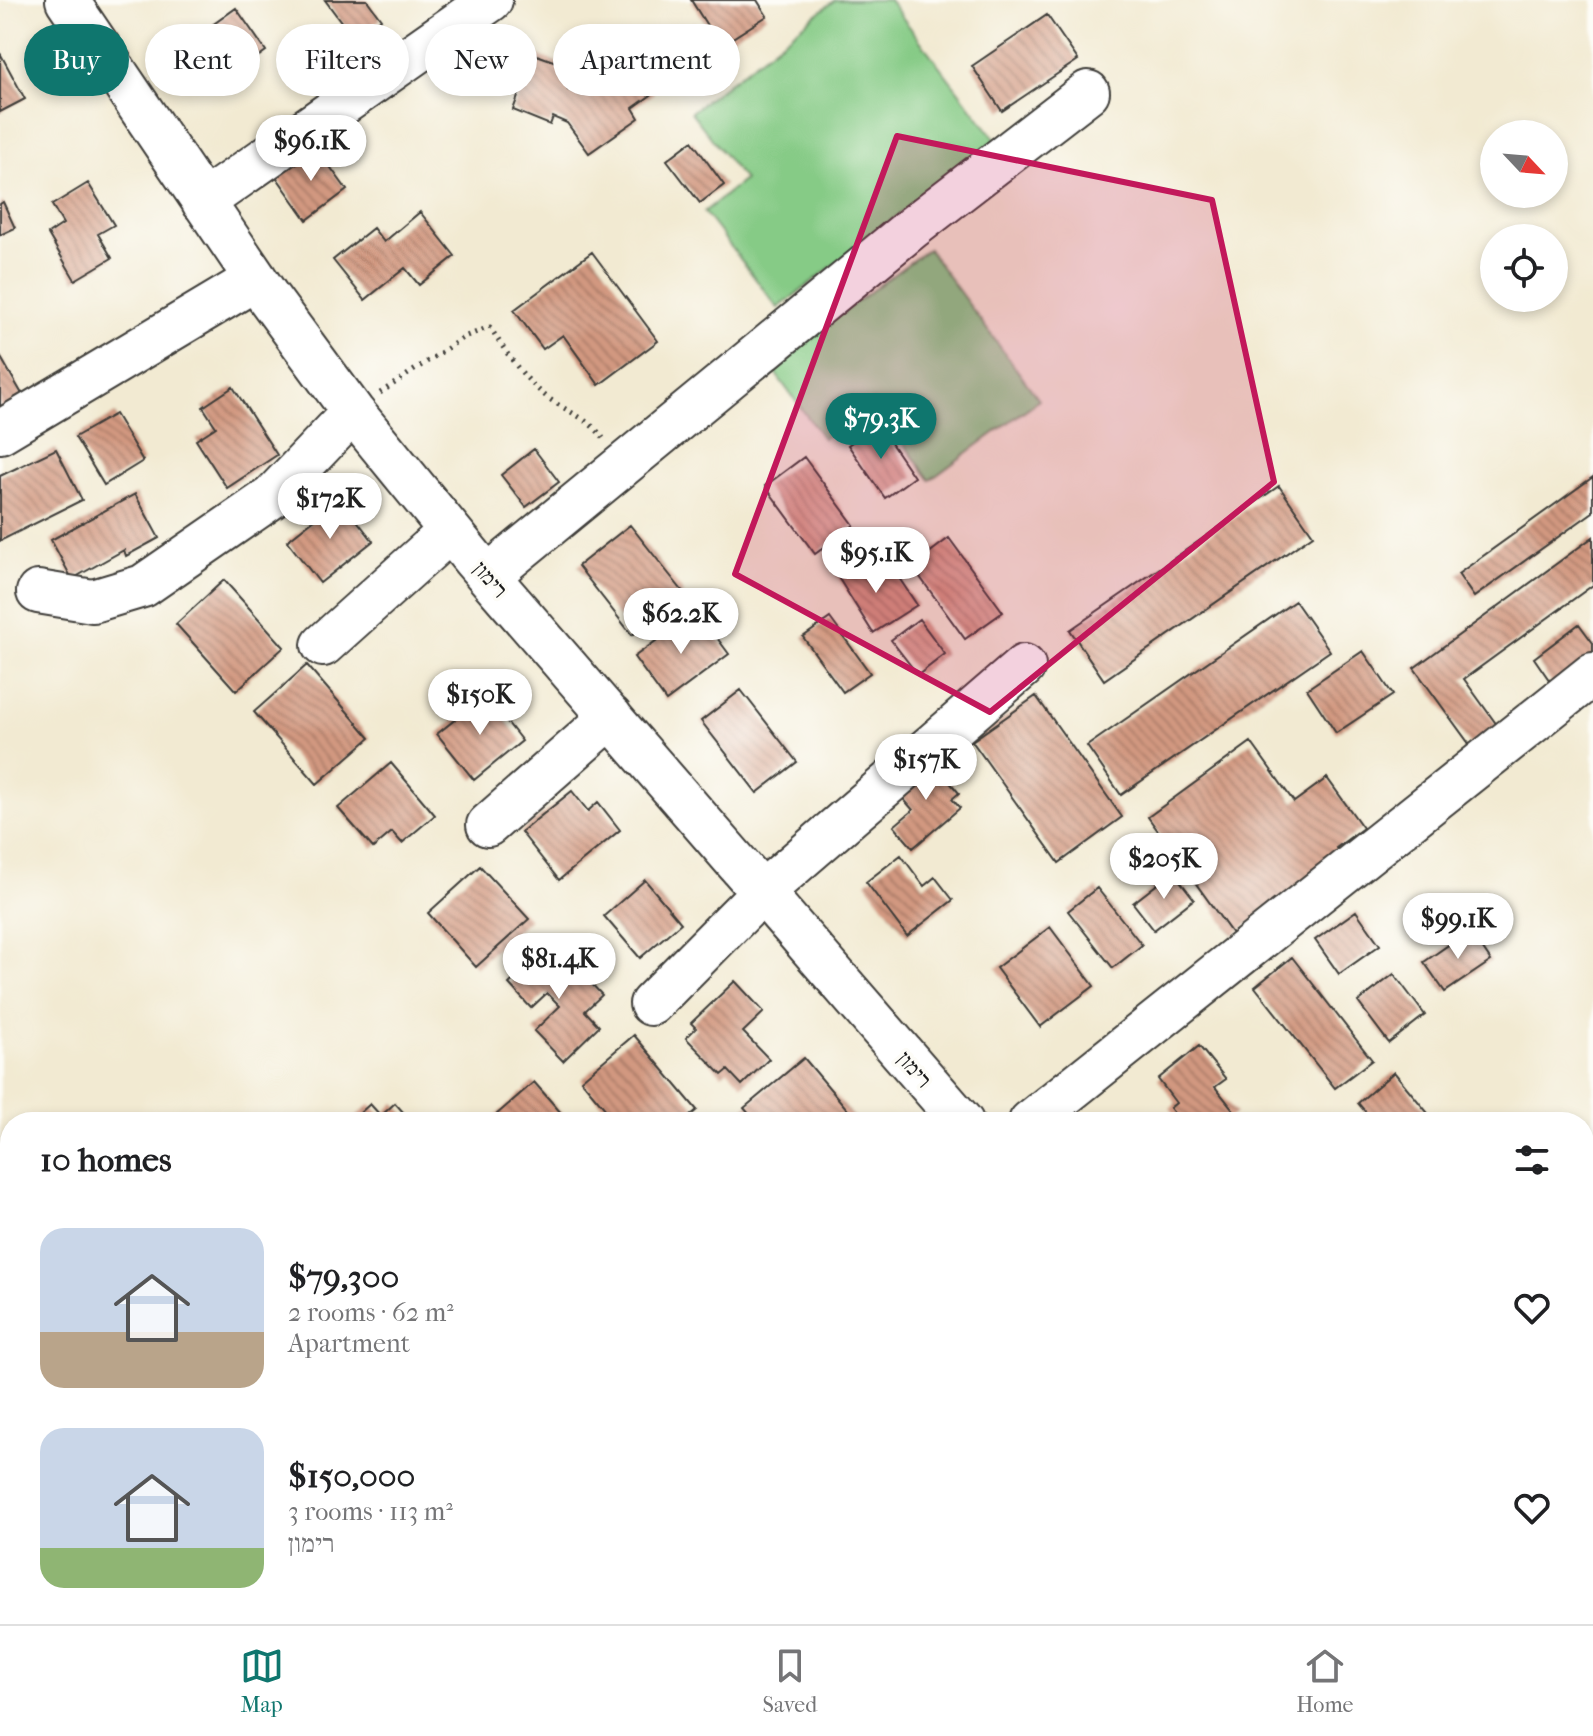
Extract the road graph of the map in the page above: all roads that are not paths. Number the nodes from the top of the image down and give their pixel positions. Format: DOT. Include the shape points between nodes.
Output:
graph roads {
  1 [pos="67,0"];
  2 [pos="491,0"];
  3 [pos="1088,92"];
  4 [pos="203,202"];
  5 [pos="256,279"];
  6 [pos="353,412"];
  7 [pos="0,432"];
  8 [pos="450,531"];
  9 [pos="488,576"];
  10 [pos="38,592"];
  11 [pos="323,645"];
  12 [pos="1024,666"];
  13 [pos="1593,674"];
  14 [pos="611,717"];
  15 [pos="488,825"];
  16 [pos="761,893"];
  17 [pos="651,1004"];
  18 [pos="948,1112"];
  19 [pos="1043,1112"];
  1 -- 4 [label="street, רימון"];
  2 -- 4 [label="street"];
  3 -- 9 [label="street" via="913,227"];
  4 -- 5 [label="street, רימון"];
  5 -- 6 [label="street, רימון"];
  5 -- 7 [label="street"];
  6 -- 8 [label="street, רימון"];
  6 -- 10 [label="street" via="272,497 143,586 93,601"];
  8 -- 9 [label="street, רימון"];
  8 -- 11 [label="street"];
  9 -- 14 [label="street, רימון"];
  12 -- 16 [label="street"];
  13 -- 19 [label="street"];
  14 -- 15 [label="street"];
  14 -- 16 [label="street, רימון"];
  16 -- 17 [label="street"];
  16 -- 18 [label="street, רימון"];
}
